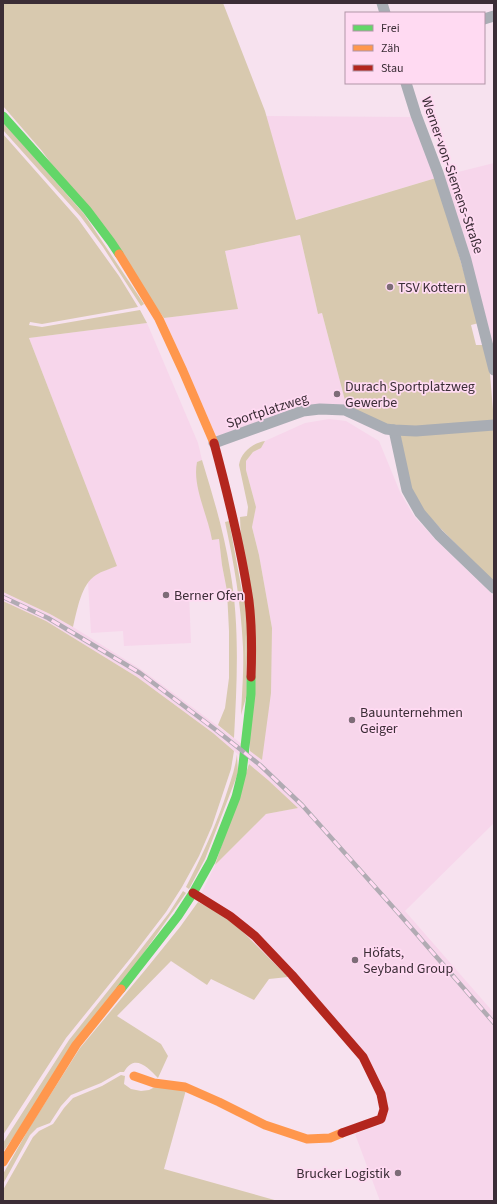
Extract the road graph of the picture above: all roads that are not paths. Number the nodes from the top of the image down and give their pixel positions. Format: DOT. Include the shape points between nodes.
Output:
graph roads {
  1 [pos="406,84"];
  2 [pos="3,116"];
  3 [pos="494,370"];
  4 [pos="494,425"];
  5 [pos="394,430"];
  6 [pos="214,443"];
  7 [pos="494,588"];
  8 [pos="193,893"];
  9 [pos="134,1076"];
  10 [pos="3,1162"];
  1 -- 3 [label="street, Werner-von-Siemens-Straße" via="466,260"];
  2 -- 6 [label="street" via="87,210 128,268 158,319"];
  4 -- 5 [label="street, Sportplatzweg" via="416,431"];
  5 -- 6 [label="street, Sportplatzweg" via="386,429 345,410 320,409 303,411"];
  5 -- 7 [label="street" via="407,490 420,513"];
  6 -- 8 [label="street" via="234,516 249,602 252,694 242,773 236,797 211,861"];
  8 -- 9 [label="street" via="230,916 255,936 363,1057 381,1094 384,1109 381,1119 330,1138 307,1140 265,1125 186,1087 154,1083"];
  8 -- 10 [label="street" via="178,916 76,1045"];
}
